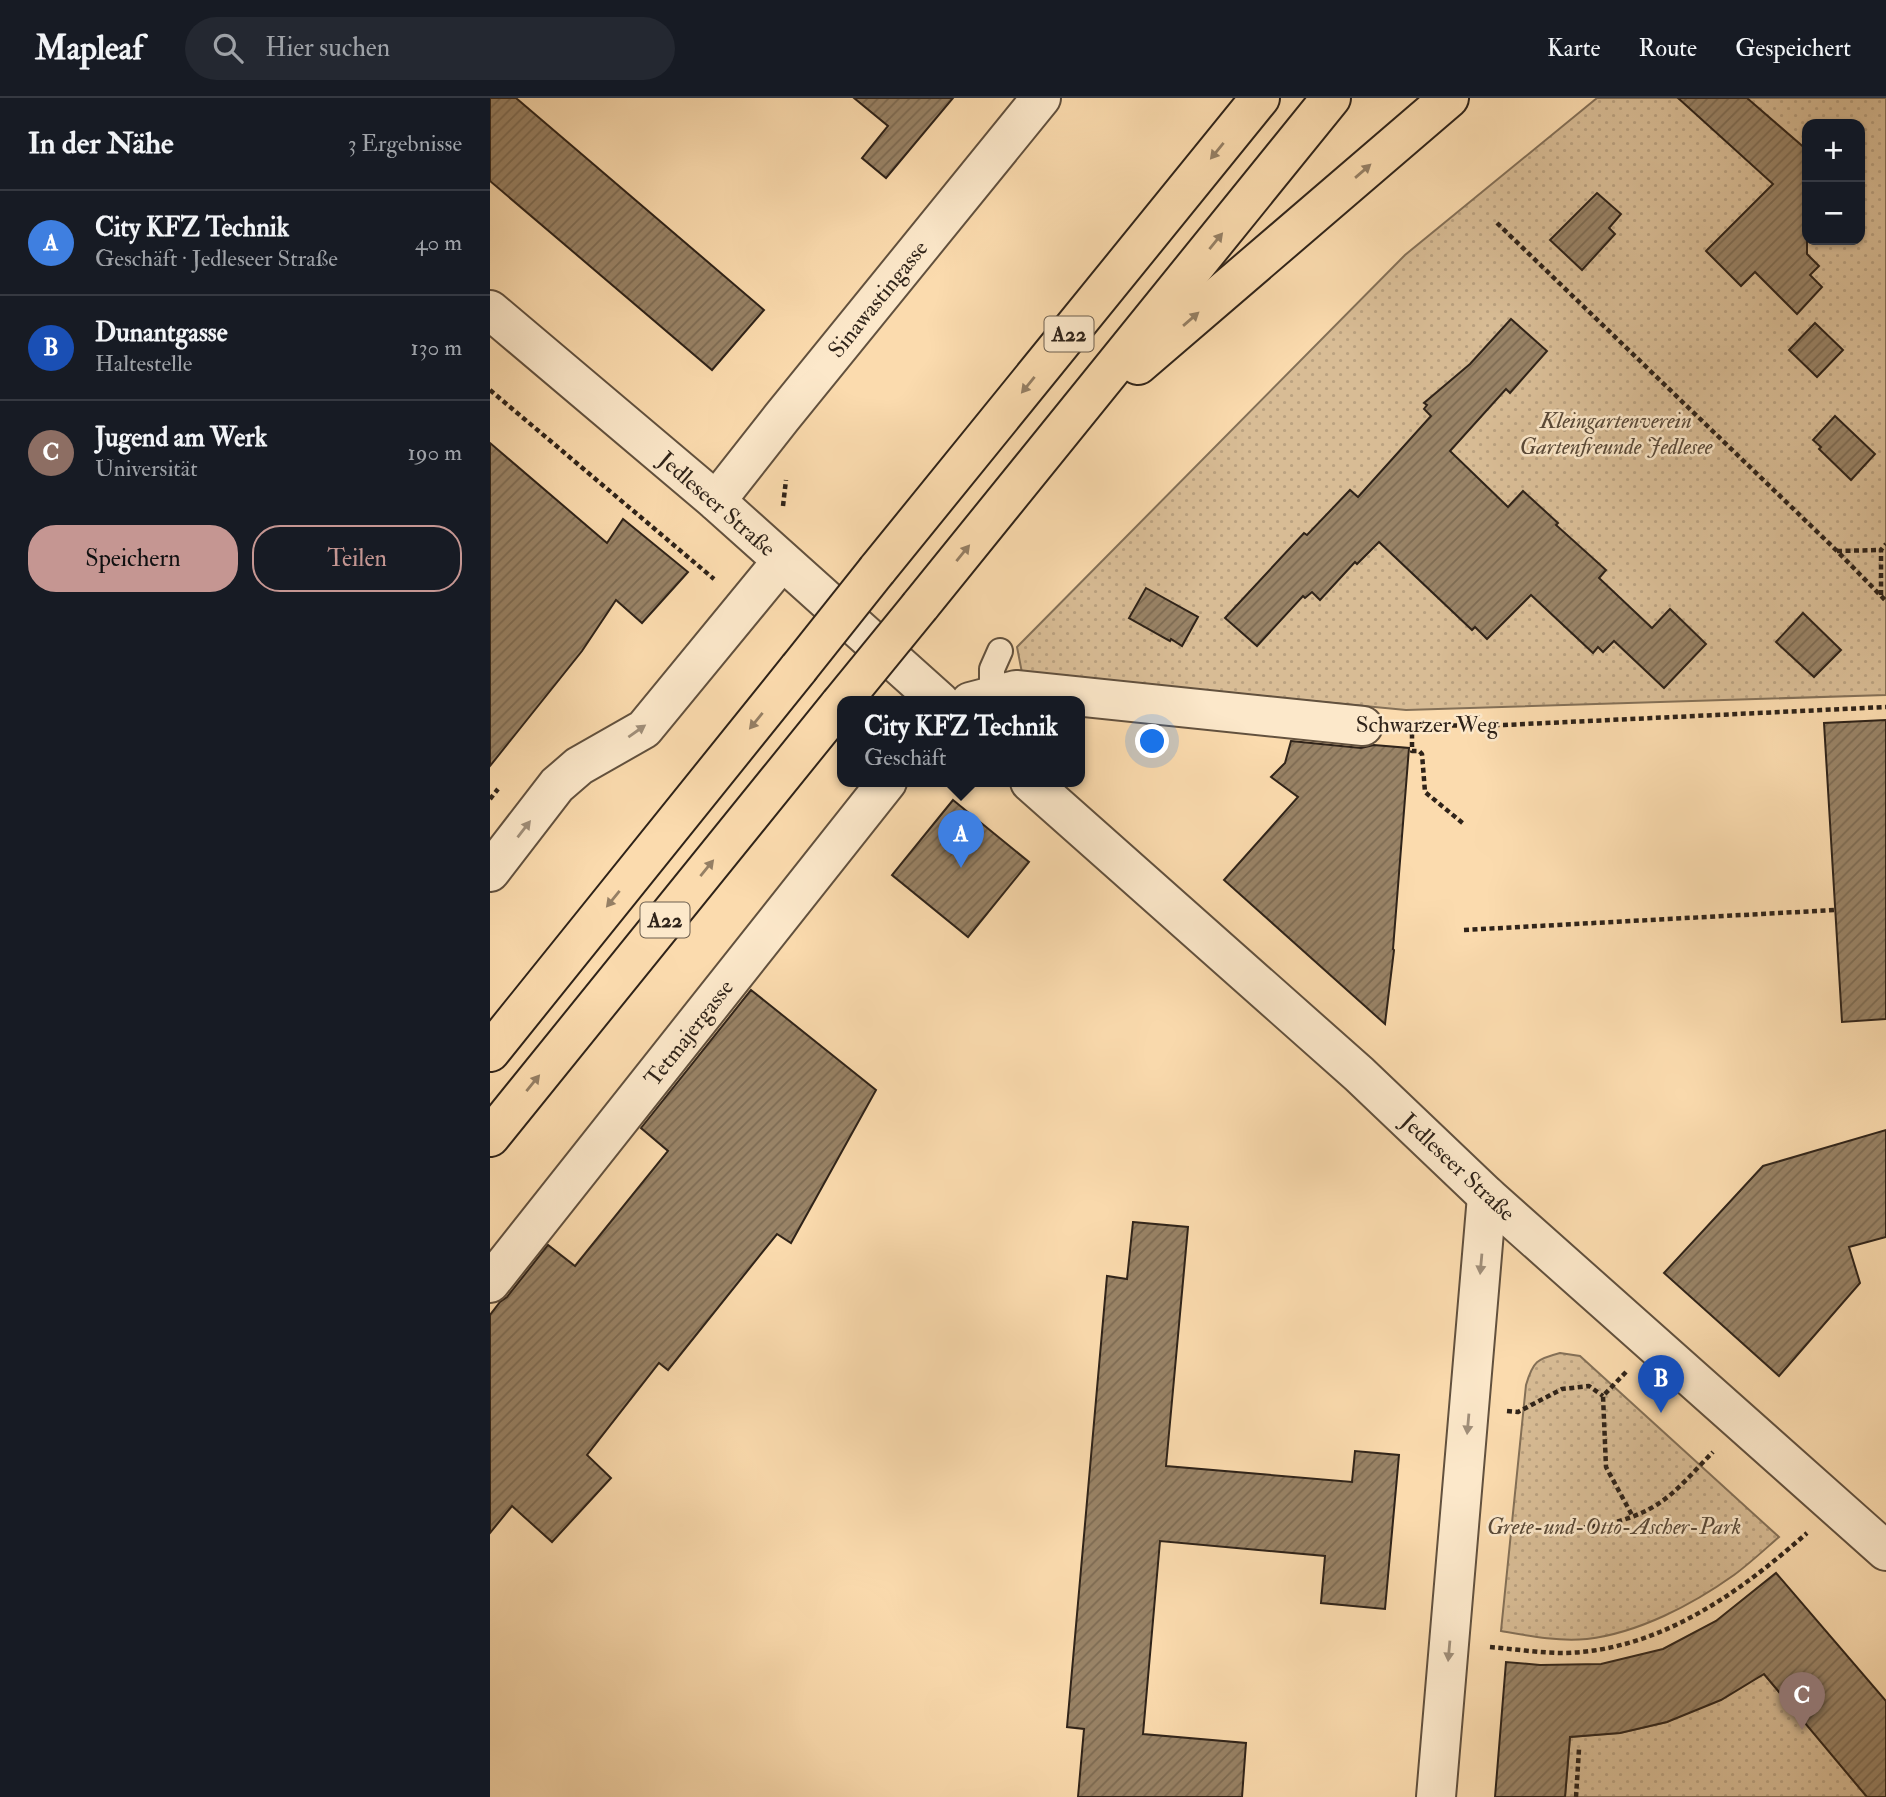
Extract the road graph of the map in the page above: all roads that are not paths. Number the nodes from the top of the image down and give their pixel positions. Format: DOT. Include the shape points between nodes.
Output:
graph roads {
  1 [pos="1041,98"];
  2 [pos="1260,98"];
  3 [pos="1331,98"];
  4 [pos="1449,98"];
  5 [pos="490,310"];
  6 [pos="1065,428"];
  7 [pos="716,501"];
  8 [pos="782,561"];
  9 [pos="1000,651"];
  10 [pos="847,696"];
  11 [pos="933,696"];
  12 [pos="982,696"];
  13 [pos="994,696"];
  14 [pos="1066,696"];
  15 [pos="1085,698"];
  16 [pos="837,708"];
  17 [pos="1363,726"];
  18 [pos="883,787"];
  19 [pos="1036,787"];
  20 [pos="490,872"];
  21 [pos="490,1052"];
  22 [pos="490,1136"];
  23 [pos="1487,1196"];
  24 [pos="490,1283"];
  25 [pos="1886,1551"];
  26 [pos="1436,1797"];
  1 -- 7 [label="street, Sinawastingasse"];
  2 -- 21 [label="highway, A22, one-way, bridge"];
  6 -- 3 [label="highway, A22, one-way"];
  6 -- 4 [label="highway, one-way"];
  5 -- 7 [label="street, Jedleseer Straße"];
  10 -- 6 [label="highway, A22, one-way, bridge"];
  7 -- 8 [label="street, Jedleseer Straße"];
  8 -- 11 [label="street, Jedleseer Straße"];
  20 -- 8 [label="street, one-way" via="557,785 579,766 643,729"];
  9 -- 12 [label="lane"];
  13 -- 14 [label="street, Schwarzer Weg" via="1016,691"];
  15 -- 17 [label="street, Schwarzer Weg"];
  22 -- 16 [label="highway, A22, one-way, bridge"];
  18 -- 24 [label="street, Tetmajergasse"];
  19 -- 23 [label="street, Jedleseer Straße" via="1359,1074"];
  23 -- 25 [label="street, Jedleseer Straße"];
  23 -- 26 [label="street, one-way"];
}
